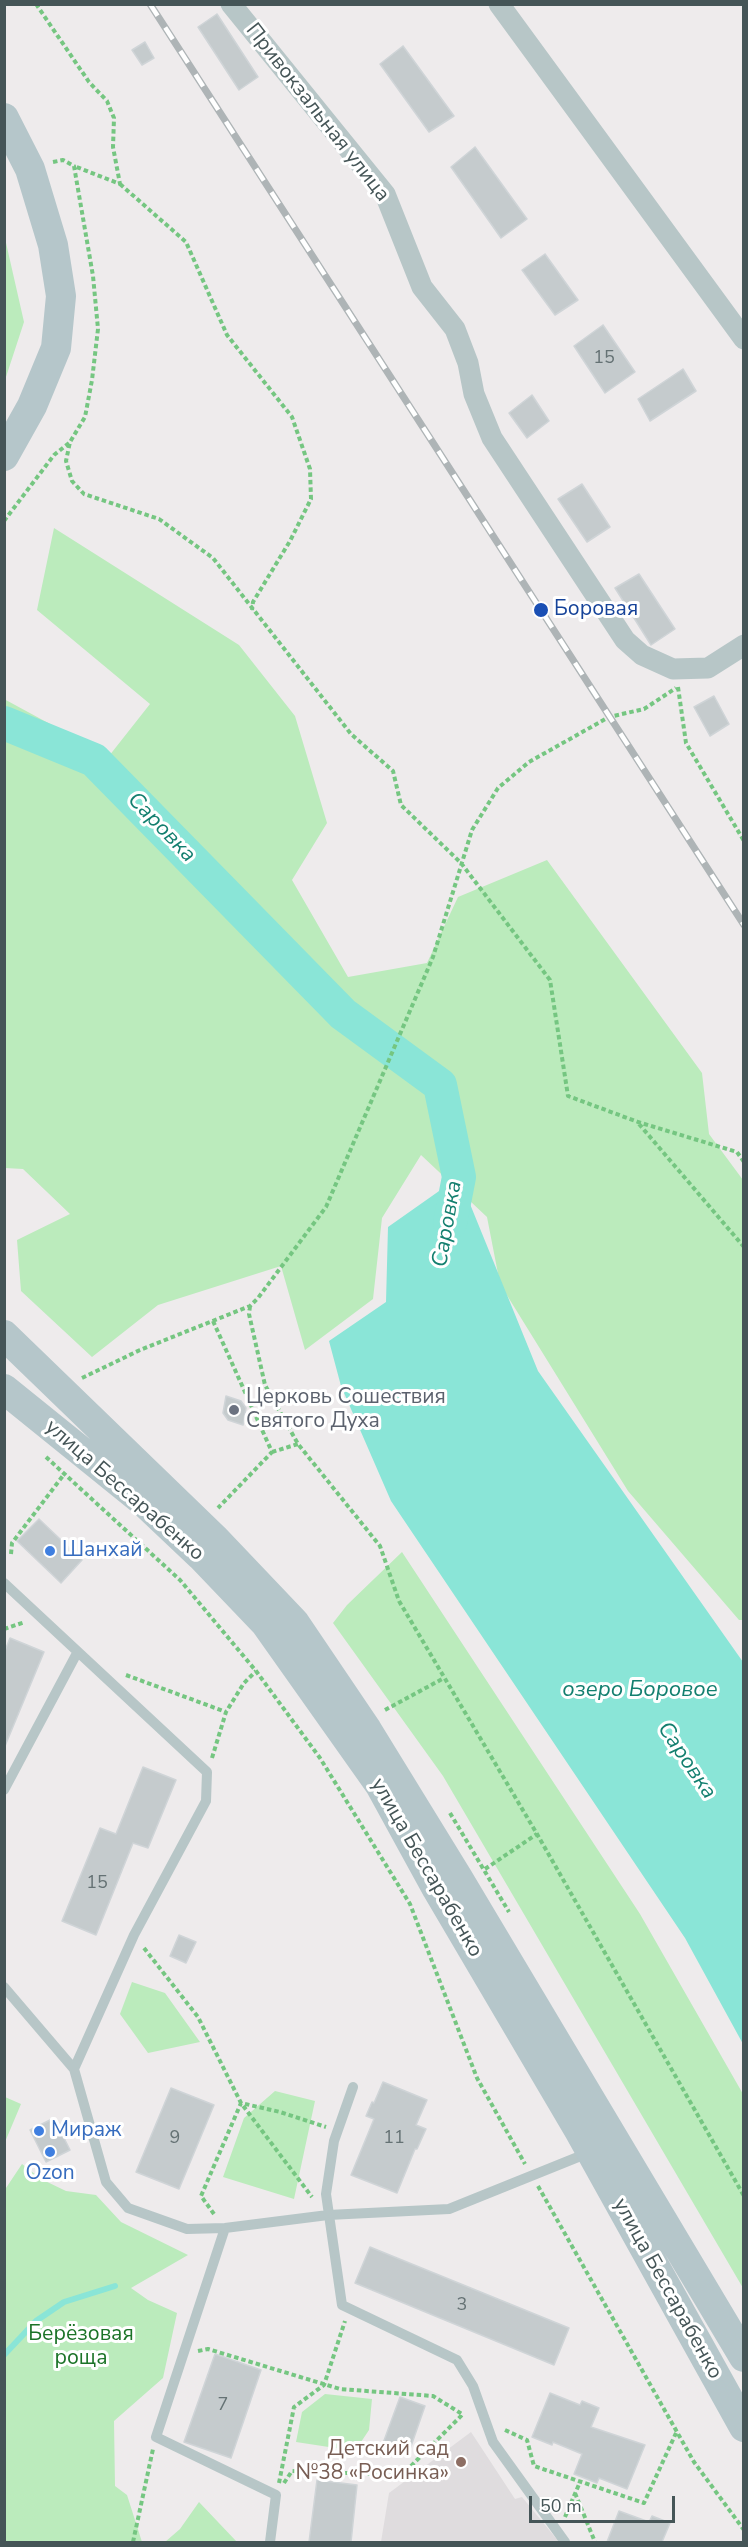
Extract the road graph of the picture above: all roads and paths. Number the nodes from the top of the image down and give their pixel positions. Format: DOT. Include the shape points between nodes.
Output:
graph roads {
  1 [pos="36,4"];
  2 [pos="231,4"];
  3 [pos="499,4"];
  4 [pos="4,118"];
  5 [pos="74,166"];
  6 [pos="30,169"];
  7 [pos="120,184"];
  8 [pos="744,339"];
  9 [pos="69,442"];
  10 [pos="4,456"];
  11 [pos="4,521"];
  12 [pos="252,610"];
  13 [pos="744,645"];
  14 [pos="708,668"];
  15 [pos="678,687"];
  16 [pos="744,841"];
  17 [pos="461,864"];
  18 [pos="638,1122"];
  19 [pos="744,1161"];
  20 [pos="744,1247"];
  21 [pos="250,1306"];
  22 [pos="213,1321"];
  23 [pos="4,1335"];
  24 [pos="74,1383"];
  25 [pos="4,1389"];
  26 [pos="298,1443"];
  27 [pos="39,1451"];
  28 [pos="272,1452"];
  29 [pos="65,1473"];
  30 [pos="219,1508"];
  31 [pos="11,1554"];
  32 [pos="4,1583"];
  33 [pos="77,1653"];
  34 [pos="117,1671"];
  35 [pos="256,1671"];
  36 [pos="444,1678"];
  37 [pos="385,1710"];
  38 [pos="226,1712"];
  39 [pos="207,1772"];
  40 [pos="4,1790"];
  41 [pos="537,1834"];
  42 [pos="460,1879"];
  43 [pos="134,1935"];
  44 [pos="4,1987"];
  45 [pos="74,2069"];
  46 [pos="353,2087"];
  47 [pos="241,2103"];
  48 [pos="338,2131"];
  49 [pos="591,2152"];
  50 [pos="533,2177"];
  51 [pos="744,2196"];
  52 [pos="318,2204"];
  53 [pos="328,2216"];
  54 [pos="225,2228"];
  55 [pos="339,2338"];
  56 [pos="183,2353"];
  57 [pos="744,2357"];
  58 [pos="324,2385"];
  59 [pos="485,2420"];
  60 [pos="744,2427"];
  61 [pos="676,2432"];
  62 [pos="156,2437"];
  63 [pos="580,2481"];
  64 [pos="575,2493"];
  65 [pos="276,2495"];
  66 [pos="562,2525"];
  67 [pos="744,2530"];
  68 [pos="132,2542"];
  69 [pos="270,2542"];
  70 [pos="565,2542"];
  71 [pos="595,2542"];
  1 -- 7 [label="path" via="89,82 107,101 114,118 113,147"];
  2 -- 14 [label="street, Привокзальная улица" via="386,194 422,287 455,329 492,438 625,640 642,655 673,669"];
  3 -- 8 [label="street"];
  4 -- 6 [label="main road"];
  5 -- 6 [label="path" via="63,160"];
  5 -- 7 [label="path"];
  5 -- 9 [label="path" via="98,329 85,417"];
  6 -- 10 [label="main road" via="54,245 61,296 56,348 32,406"];
  7 -- 12 [label="path" via="186,242 227,335 292,417 310,469 311,498"];
  9 -- 11 [label="path" via="54,455"];
  9 -- 12 [label="path" via="66,461 72,481 84,494 159,519 213,558"];
  12 -- 17 [label="path" via="351,734 393,771 401,805"];
  13 -- 14 [label="street"];
  14 -- 15 [label="path"];
  15 -- 16 [label="path" via="686,742"];
  15 -- 17 [label="path" via="644,708 609,717 529,762 498,788 472,830"];
  17 -- 18 [label="path" via="550,980 568,1096"];
  17 -- 21 [label="path" via="433,957 326,1207"];
  18 -- 19 [label="path" via="737,1152"];
  18 -- 20 [label="path"];
  21 -- 22 [label="path"];
  21 -- 26 [label="path" via="265,1385"];
  22 -- 24 [label="path" via="140,1350"];
  22 -- 28 [label="path"];
  23 -- 42 [label="main road, улица Бессарабенко" via="216,1540 294,1623 367,1730"];
  25 -- 42 [label="main road, улица Бессарабенко" via="144,1502 266,1624 380,1785"];
  26 -- 28 [label="path"];
  26 -- 36 [label="path" via="380,1546 399,1601"];
  27 -- 29 [label="path"];
  28 -- 30 [label="path"];
  29 -- 31 [label="path" via="12,1543"];
  29 -- 35 [label="path" via="180,1580"];
  32 -- 33 [label="lane"];
  33 -- 39 [label="lane"];
  33 -- 40 [label="lane"];
  34 -- 38 [label="path"];
  35 -- 38 [label="path"];
  35 -- 50 [label="path" via="320,1758 410,1905 477,2078"];
  36 -- 37 [label="path"];
  36 -- 41 [label="path"];
  38 -- 39 [label="path"];
  39 -- 43 [label="lane" via="206,1801"];
  41 -- 42 [label="path"];
  41 -- 51 [label="path"];
  42 -- 49 [label="main road, улица Бессарабенко"];
  42 -- 57 [label="main road, улица Бессарабенко"];
  43 -- 45 [label="lane"];
  43 -- 47 [label="path" via="198,2017"];
  44 -- 45 [label="lane"];
  45 -- 54 [label="lane" via="106,2182 128,2208 187,2229"];
  46 -- 48 [label="lane"];
  47 -- 48 [label="path"];
  47 -- 52 [label="path"];
  47 -- 54 [label="path" via="201,2196"];
  48 -- 53 [label="lane" via="326,2194"];
  49 -- 50 [label="lane"];
  49 -- 60 [label="main road, улица Бессарабенко"];
  50 -- 53 [label="lane" via="449,2209"];
  50 -- 61 [label="path"];
  53 -- 54 [label="lane"];
  53 -- 59 [label="lane" via="342,2306 457,2360 473,2386"];
  54 -- 56 [label="lane"];
  55 -- 58 [label="path"];
  56 -- 58 [label="path" via="208,2349"];
  56 -- 62 [label="lane"];
  58 -- 65 [label="path" via="294,2408"];
  58 -- 65 [label="path" via="340,2390 433,2396 462,2414 408,2469 376,2474 292,2471"];
  59 -- 63 [label="path" via="527,2440 534,2466"];
  59 -- 70 [label="lane" via="493,2442"];
  61 -- 63 [label="path" via="644,2503"];
  61 -- 67 [label="path"];
  62 -- 65 [label="lane"];
  62 -- 68 [label="path"];
  63 -- 64 [label="path"];
  64 -- 66 [label="path"];
  64 -- 71 [label="path"];
  65 -- 69 [label="lane"];
}
